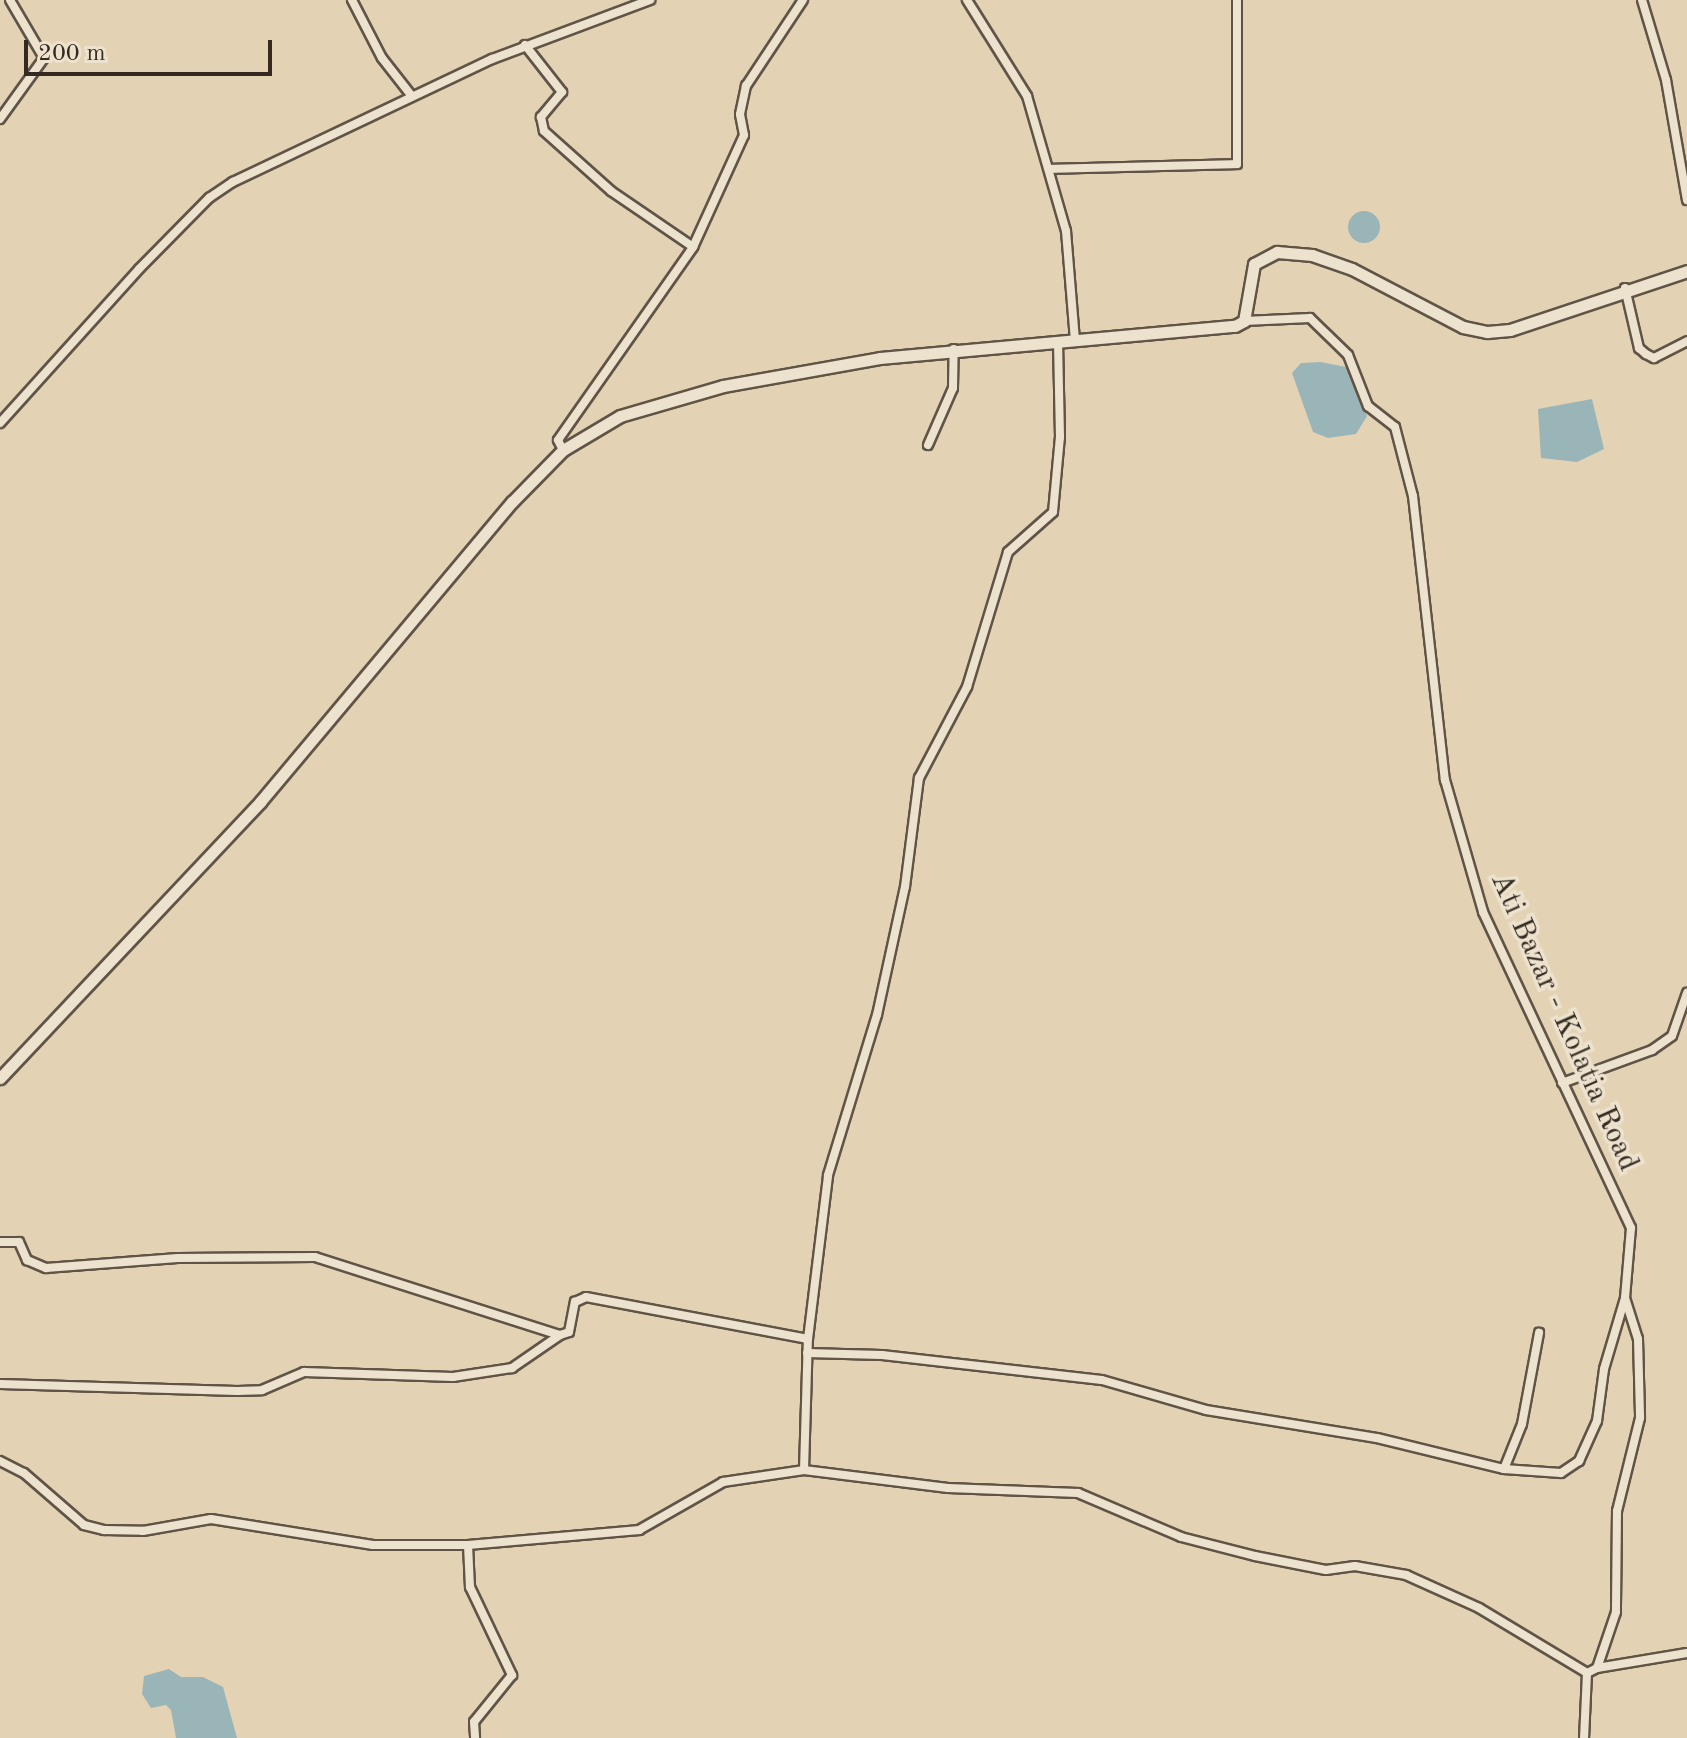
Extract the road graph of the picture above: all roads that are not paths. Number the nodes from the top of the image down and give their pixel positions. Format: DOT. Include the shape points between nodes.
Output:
graph roads {
  1 [pos="10,0"];
  2 [pos="352,0"];
  3 [pos="650,0"];
  4 [pos="803,0"];
  5 [pos="967,0"];
  6 [pos="1237,0"];
  7 [pos="1642,0"];
  8 [pos="628,2"];
  9 [pos="525,45"];
  10 [pos="411,95"];
  11 [pos="0,119"];
  12 [pos="1050,169"];
  13 [pos="1687,200"];
  14 [pos="693,247"];
  15 [pos="1687,271"];
  16 [pos="1625,288"];
  17 [pos="1244,321"];
  18 [pos="1075,340"];
  19 [pos="1058,341"];
  20 [pos="1687,341"];
  21 [pos="953,348"];
  22 [pos="0,423"];
  23 [pos="928,445"];
  24 [pos="563,450"];
  25 [pos="1687,993"];
  26 [pos="0,1078"];
  27 [pos="1562,1083"];
  28 [pos="0,1242"];
  29 [pos="1625,1298"];
  30 [pos="1539,1333"];
  31 [pos="560,1335"];
  32 [pos="808,1339"];
  33 [pos="807,1353"];
  34 [pos="0,1384"];
  35 [pos="0,1461"];
  36 [pos="1504,1469"];
  37 [pos="804,1470"];
  38 [pos="468,1545"];
  39 [pos="1687,1653"];
  40 [pos="1597,1668"];
  41 [pos="1587,1673"];
  42 [pos="475,1738"];
  43 [pos="1584,1738"];
  1 -- 11 [label="street" via="44,58"];
  2 -- 10 [label="street" via="382,58"];
  3 -- 8 [label="street"];
  4 -- 14 [label="street" via="746,86 740,114 744,135"];
  5 -- 12 [label="street" via="1027,96"];
  6 -- 12 [label="street" via="1237,164"];
  7 -- 13 [label="street" via="1666,80"];
  8 -- 9 [label="street"];
  9 -- 10 [label="street"];
  9 -- 14 [label="street" via="562,92 541,117 544,131 611,191"];
  10 -- 22 [label="street" via="209,198"];
  12 -- 18 [label="street" via="1066,231"];
  14 -- 24 [label="street" via="558,440"];
  15 -- 16 [label="main road"];
  16 -- 17 [label="main road" via="1510,330 1487,332 1463,327 1352,269 1312,255 1277,252 1254,264"];
  16 -- 20 [label="street" via="1639,348 1646,354 1654,358"];
  17 -- 18 [label="main road" via="1167,334"];
  17 -- 27 [label="street, Ati Bazar - Kolatia Road" via="1310,318 1348,355 1368,406 1395,427 1413,496 1445,780 1483,912"];
  18 -- 19 [label="main road"];
  19 -- 21 [label="main road"];
  19 -- 32 [label="street" via="1060,437 1053,512 1008,552 967,687 919,778 905,887 877,1015 828,1175"];
  21 -- 23 [label="street" via="953,388"];
  21 -- 24 [label="main road" via="723,386 620,416"];
  24 -- 26 [label="main road" via="502,513 260,802"];
  25 -- 27 [label="street" via="1672,1036 1652,1050"];
  27 -- 29 [label="street, Ati Bazar - Kolatia Road" via="1631,1228"];
  28 -- 31 [label="street" via="19,1242 27,1260 46,1268 178,1258 315,1257"];
  29 -- 36 [label="street" via="1604,1369 1597,1421 1579,1461 1561,1473"];
  29 -- 40 [label="street, Ati Bazar - Kolatia Road" via="1638,1339 1640,1418 1617,1511 1616,1612"];
  30 -- 36 [label="street" via="1522,1424"];
  31 -- 32 [label="street" via="569,1332 575,1302 586,1297"];
  31 -- 34 [label="street" via="512,1368 453,1377 304,1372 262,1390"];
  32 -- 33 [label="street"];
  33 -- 36 [label="street" via="882,1355 1102,1380 1206,1410 1377,1438"];
  33 -- 37 [label="street"];
  35 -- 38 [label="street" via="24,1473 84,1525 104,1530 143,1531 211,1519 373,1545"];
  37 -- 38 [label="street" via="723,1482 639,1530"];
  37 -- 41 [label="street" via="948,1488 1078,1493 1181,1537 1255,1556 1326,1570 1392,1570 1479,1608"];
  38 -- 42 [label="street" via="470,1587 512,1675 474,1722"];
  39 -- 40 [label="street"];
  40 -- 41 [label="street"];
  41 -- 43 [label="street"];
}
